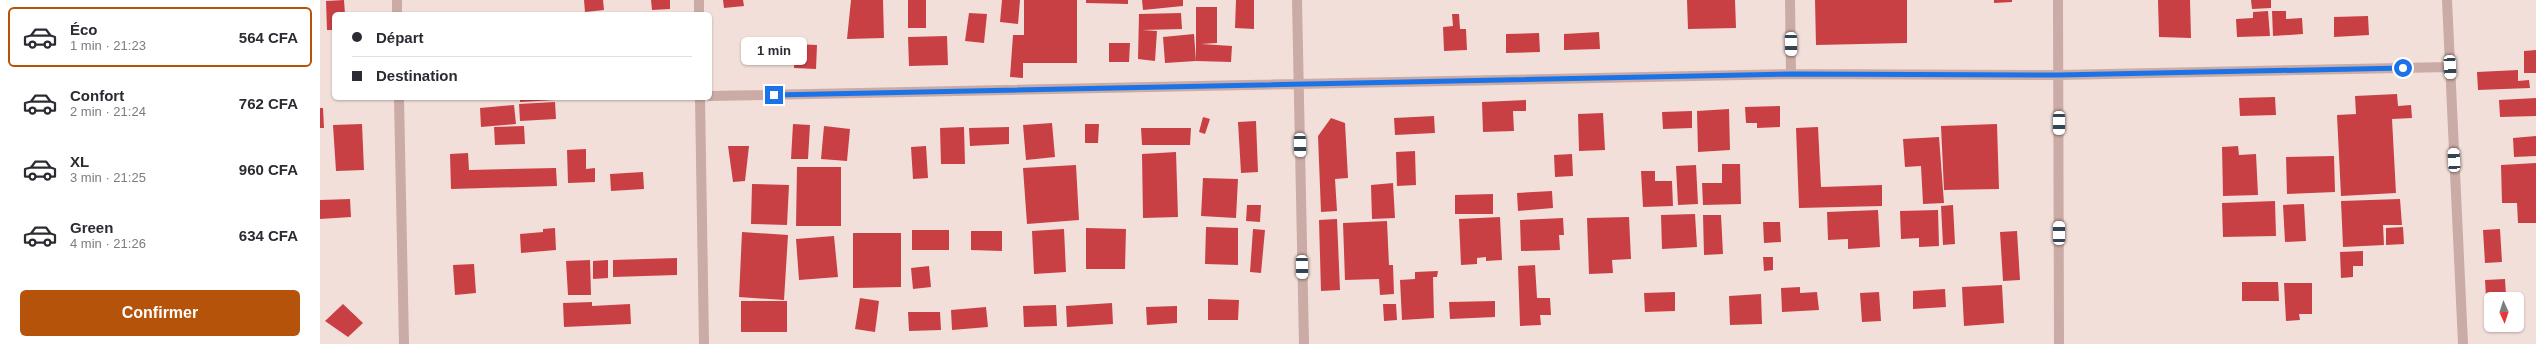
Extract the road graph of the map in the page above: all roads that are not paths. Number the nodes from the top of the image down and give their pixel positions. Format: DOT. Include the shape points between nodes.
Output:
graph roads {
  1 [pos="397,0"];
  2 [pos="699,0"];
  3 [pos="1297,0"];
  4 [pos="1790,0"];
  5 [pos="2058,0"];
  6 [pos="2447,0"];
  7 [pos="397,12"];
  8 [pos="699,12"];
  9 [pos="2450,67"];
  10 [pos="1791,74"];
  11 [pos="2059,75"];
  12 [pos="1299,84"];
  13 [pos="712,96"];
  14 [pos="399,100"];
  15 [pos="700,100"];
  16 [pos="404,344"];
  17 [pos="704,344"];
  18 [pos="1304,344"];
  19 [pos="2059,344"];
  20 [pos="2464,344"];
  1 -- 7 [label="street"];
  2 -- 8 [label="street"];
  3 -- 12 [label="street"];
  4 -- 10 [label="street"];
  5 -- 11 [label="street"];
  6 -- 9 [label="street"];
  9 -- 11 [label="street"];
  9 -- 20 [label="street"];
  10 -- 11 [label="street"];
  10 -- 12 [label="street"];
  11 -- 19 [label="street"];
  12 -- 13 [label="street"];
  12 -- 18 [label="street"];
  14 -- 16 [label="street"];
  15 -- 17 [label="street"];
}
